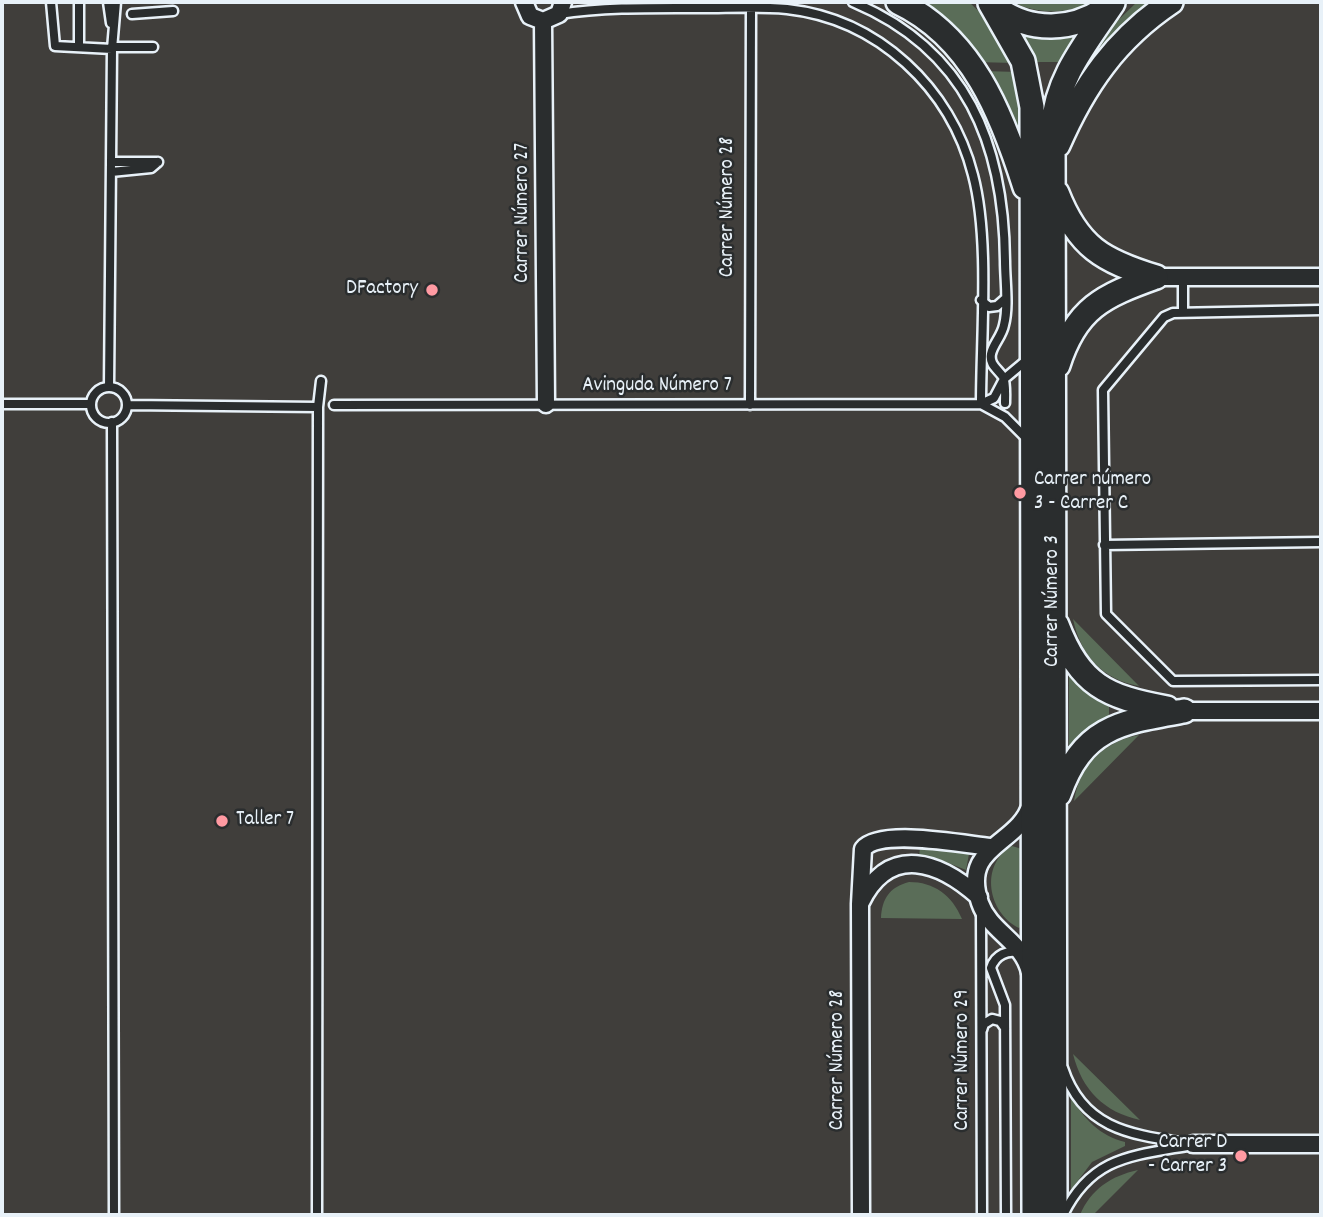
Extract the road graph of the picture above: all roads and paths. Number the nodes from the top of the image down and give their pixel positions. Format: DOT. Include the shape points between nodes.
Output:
graph roads {
  1 [pos="51,2"];
  2 [pos="79,2"];
  3 [pos="108,2"];
  4 [pos="116,2"];
  5 [pos="524,2"];
  6 [pos="740,2"];
  7 [pos="761,2"];
  8 [pos="853,2"];
  9 [pos="898,2"];
  10 [pos="989,2"];
  11 [pos="1113,2"];
  12 [pos="1171,2"];
  13 [pos="641,5"];
  14 [pos="561,8"];
  15 [pos="751,9"];
  16 [pos="173,11"];
  17 [pos="132,15"];
  18 [pos="543,21"];
  19 [pos="113,34"];
  20 [pos="79,47"];
  21 [pos="153,47"];
  22 [pos="112,48"];
  23 [pos="1053,158"];
  24 [pos="111,162"];
  25 [pos="111,172"];
  26 [pos="1054,184"];
  27 [pos="1030,204"];
  28 [pos="1156,277"];
  29 [pos="1321,277"];
  30 [pos="1183,278"];
  31 [pos="1005,299"];
  32 [pos="981,300"];
  33 [pos="1321,310"];
  34 [pos="1183,311"];
  35 [pos="1031,356"];
  36 [pos="1004,379"];
  37 [pos="1053,381"];
  38 [pos="321,382"];
  39 [pos="109,387"];
  40 [pos="2,404"];
  41 [pos="91,404"];
  42 [pos="546,404"];
  43 [pos="981,404"];
  44 [pos="1006,404"];
  45 [pos="127,405"];
  46 [pos="334,405"];
  47 [pos="750,405"];
  48 [pos="318,407"];
  49 [pos="112,422"];
  50 [pos="1031,444"];
  51 [pos="1321,542"];
  52 [pos="1104,545"];
  53 [pos="1054,617"];
  54 [pos="1321,680"];
  55 [pos="1184,711"];
  56 [pos="1321,711"];
  57 [pos="1034,795"];
  58 [pos="1054,807"];
  59 [pos="990,848"];
  60 [pos="980,901"];
  61 [pos="860,904"];
  62 [pos="1022,954"];
  63 [pos="1034,990"];
  64 [pos="982,1030"];
  65 [pos="1006,1031"];
  66 [pos="1055,1044"];
  67 [pos="1193,1144"];
  68 [pos="1321,1144"];
  69 [pos="114,1215"];
  70 [pos="317,1215"];
  71 [pos="860,1215"];
  72 [pos="982,1215"];
  73 [pos="1006,1215"];
  74 [pos="1034,1215"];
  75 [pos="1055,1215"];
  76 [pos="1063,1215"];
  1 -- 20 [label="lane" via="52,43"];
  2 -- 20 [label="lane"];
  3 -- 19 [label="lane"];
  4 -- 19 [label="lane"];
  5 -- 18 [label="street" via="530,16"];
  6 -- 15 [label="lane"];
  7 -- 15 [label="lane"];
  8 -- 31 [label="lane" via="920,43 952,76 973,107 1000,184"];
  9 -- 27 [label="main road" via="950,40 989,93 1008,132"];
  10 -- 11 [label="main road" via="1022,22 1049,27 1077,23"];
  10 -- 27 [label="main road, Carrer Número 3" via="1018,49 1027,75 1032,107"];
  11 -- 23 [label="main road, Carrer Número 3" via="1076,57 1058,94"];
  12 -- 23 [label="main road" via="1125,38 1096,72 1074,108"];
  13 -- 14 [label="lane"];
  13 -- 15 [label="lane"];
  14 -- 18 [label="street"];
  15 -- 32 [label="lane" via="801,11 850,27 899,56 939,98 962,141 974,177 980,218"];
  15 -- 47 [label="lane, Carrer Número 28"];
  16 -- 17 [label="lane"];
  18 -- 42 [label="street, Carrer Número 27"];
  19 -- 22 [label="lane"];
  20 -- 22 [label="lane"];
  21 -- 22 [label="lane"];
  22 -- 24 [label="lane"];
  23 -- 26 [label="main road, Carrer Número 3"];
  24 -- 25 [label="lane"];
  24 -- 25 [label="lane" via="158,162 151,168"];
  25 -- 39 [label="lane"];
  26 -- 28 [label="main road" via="1072,224 1093,251 1118,266"];
  26 -- 37 [label="main road, Carrer Número 3"];
  27 -- 35 [label="main road, Carrer Número 3"];
  28 -- 30 [label="street"];
  28 -- 37 [label="main road" via="1091,307 1065,343"];
  29 -- 30 [label="street"];
  30 -- 34 [label="lane"];
  31 -- 32 [label="lane" via="989,307"];
  31 -- 36 [label="lane" via="1005,324 991,354"];
  32 -- 43 [label="lane"];
  33 -- 34 [label="lane"];
  34 -- 52 [label="lane" via="1164,317 1103,390"];
  35 -- 36 [label="lane"];
  35 -- 50 [label="main road, Carrer Número 3"];
  36 -- 43 [label="lane" via="994,398"];
  36 -- 44 [label="lane"];
  37 -- 53 [label="main road, Carrer Número 3"];
  38 -- 48 [label="lane"];
  39 -- 41 [label="lane" via="96,393"];
  39 -- 45 [label="lane" via="123,393"];
  40 -- 41 [label="lane"];
  41 -- 49 [label="lane" via="97,418"];
  42 -- 46 [label="lane, Avinguda Número 7"];
  42 -- 47 [label="lane, Avinguda Número 7"];
  43 -- 47 [label="lane, Avinguda Número 7"];
  43 -- 50 [label="lane" via="1005,417"];
  45 -- 48 [label="lane"];
  45 -- 49 [label="lane" via="123,416"];
  48 -- 70 [label="lane"];
  49 -- 69 [label="lane"];
  50 -- 57 [label="main road, Carrer Número 3"];
  51 -- 52 [label="lane"];
  52 -- 54 [label="lane" via="1106,614 1173,681"];
  53 -- 55 [label="main road" via="1071,656 1100,689 1128,701"];
  53 -- 58 [label="main road, Carrer Número 3"];
  55 -- 56 [label="street"];
  55 -- 58 [label="main road" via="1121,723 1095,737 1065,776"];
  57 -- 59 [label="street" via="1019,826"];
  57 -- 63 [label="main road, Carrer Número 3"];
  58 -- 66 [label="main road, Carrer Número 3"];
  59 -- 60 [label="street" via="978,870"];
  59 -- 61 [label="street, Carrer Número 28" via="925,840 868,842 860,856"];
  60 -- 61 [label="street" via="943,870 906,864 874,881"];
  60 -- 62 [label="street" via="995,927"];
  60 -- 64 [label="lane, Carrer Número 29"];
  61 -- 71 [label="street, Carrer Número 28"];
  62 -- 63 [label="street"];
  62 -- 65 [label="lane, Carrer Número 29" via="1003,954 991,968 1004,999"];
  63 -- 74 [label="main road, Carrer Número 3"];
  64 -- 65 [label="lane" via="996,1019"];
  64 -- 72 [label="lane, Carrer Número 29"];
  65 -- 73 [label="lane, Carrer Número 29"];
  66 -- 67 [label="lane" via="1076,1095 1101,1121 1132,1134"];
  66 -- 75 [label="main road, Carrer Número 3"];
  67 -- 68 [label="street"];
  67 -- 76 [label="lane" via="1126,1157 1103,1167 1078,1189"];
}
